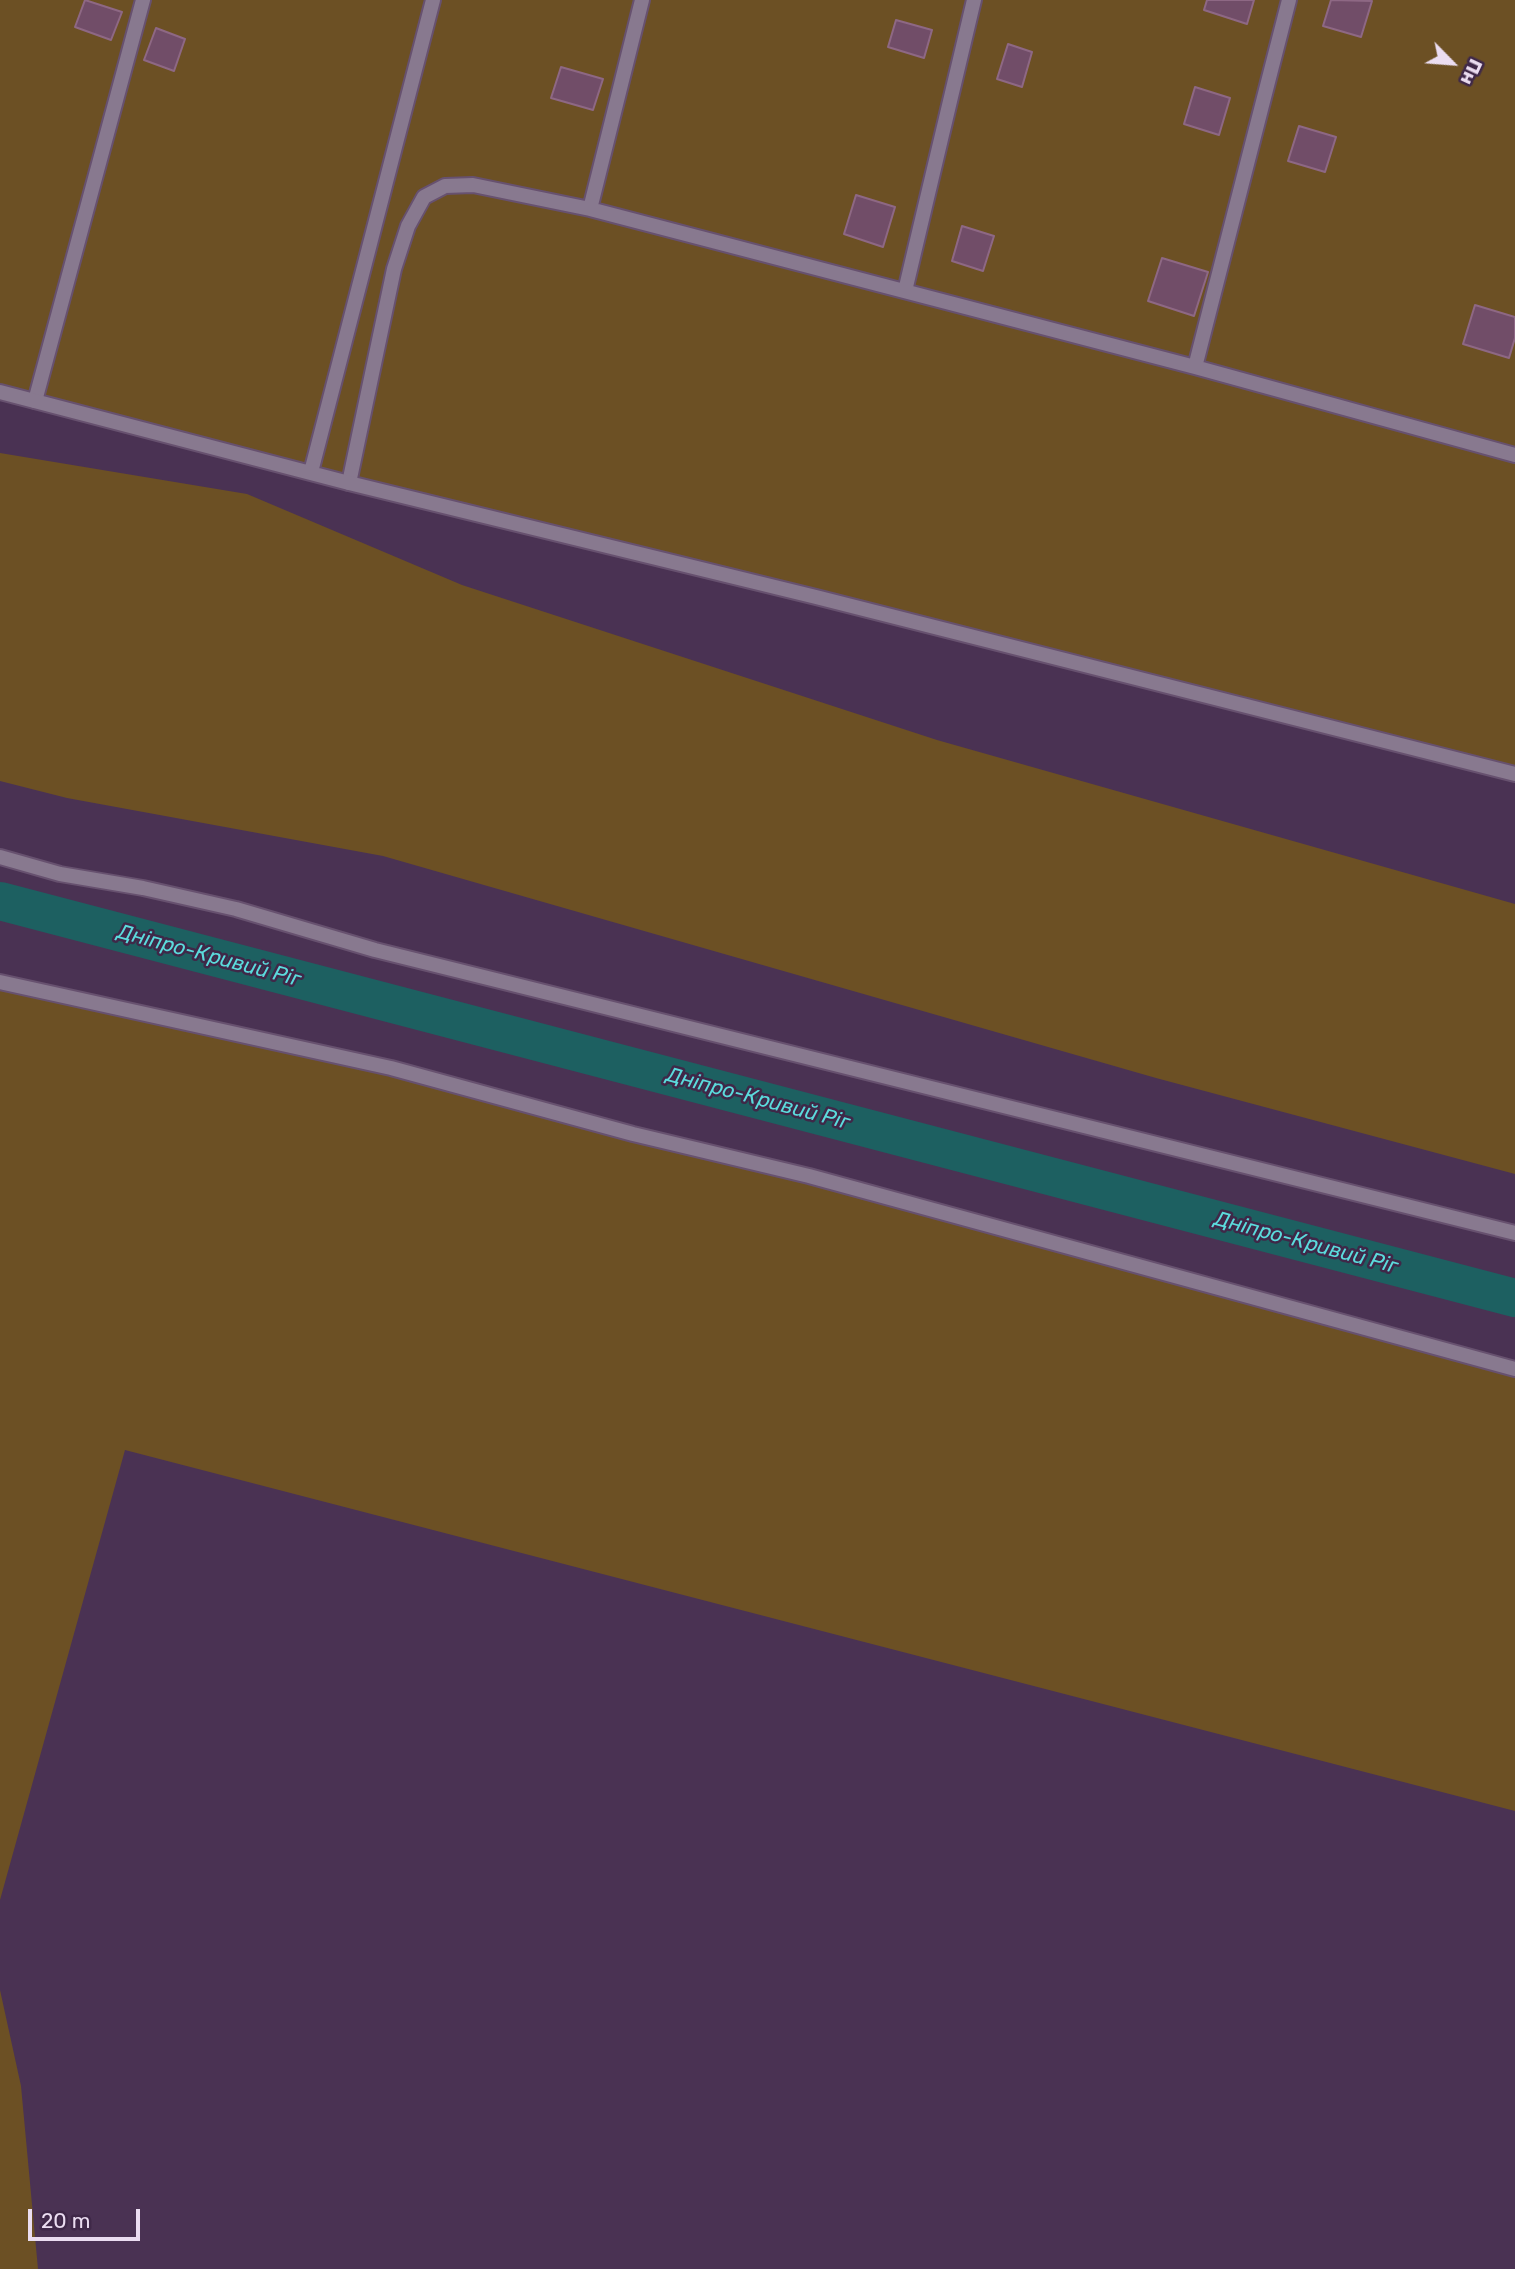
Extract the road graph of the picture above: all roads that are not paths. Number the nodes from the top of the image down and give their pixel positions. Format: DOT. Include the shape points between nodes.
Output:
graph roads {
  1 [pos="143,0"];
  2 [pos="433,0"];
  3 [pos="642,0"];
  4 [pos="974,0"];
  5 [pos="1289,0"];
  6 [pos="590,209"];
  7 [pos="905,291"];
  8 [pos="1195,367"];
  9 [pos="0,392"];
  10 [pos="35,401"];
  11 [pos="1514,450"];
  12 [pos="311,472"];
  13 [pos="349,482"];
  14 [pos="1515,774"];
  15 [pos="0,857"];
  16 [pos="0,982"];
  17 [pos="1515,1233"];
  18 [pos="1515,1369"];
  1 -- 10 [label="street"];
  2 -- 12 [label="street"];
  3 -- 6 [label="street"];
  4 -- 7 [label="street"];
  5 -- 8 [label="street"];
  6 -- 7 [label="street"];
  6 -- 13 [label="street" via="473,185 444,186 424,197 408,226 394,270"];
  7 -- 8 [label="street"];
  8 -- 11 [label="street"];
  9 -- 10 [label="street"];
  10 -- 12 [label="street"];
  12 -- 13 [label="street"];
  13 -- 14 [label="street"];
  15 -- 17 [label="street" via="60,874 236,909 375,950"];
  16 -- 18 [label="street" via="391,1068 809,1176"];
}
